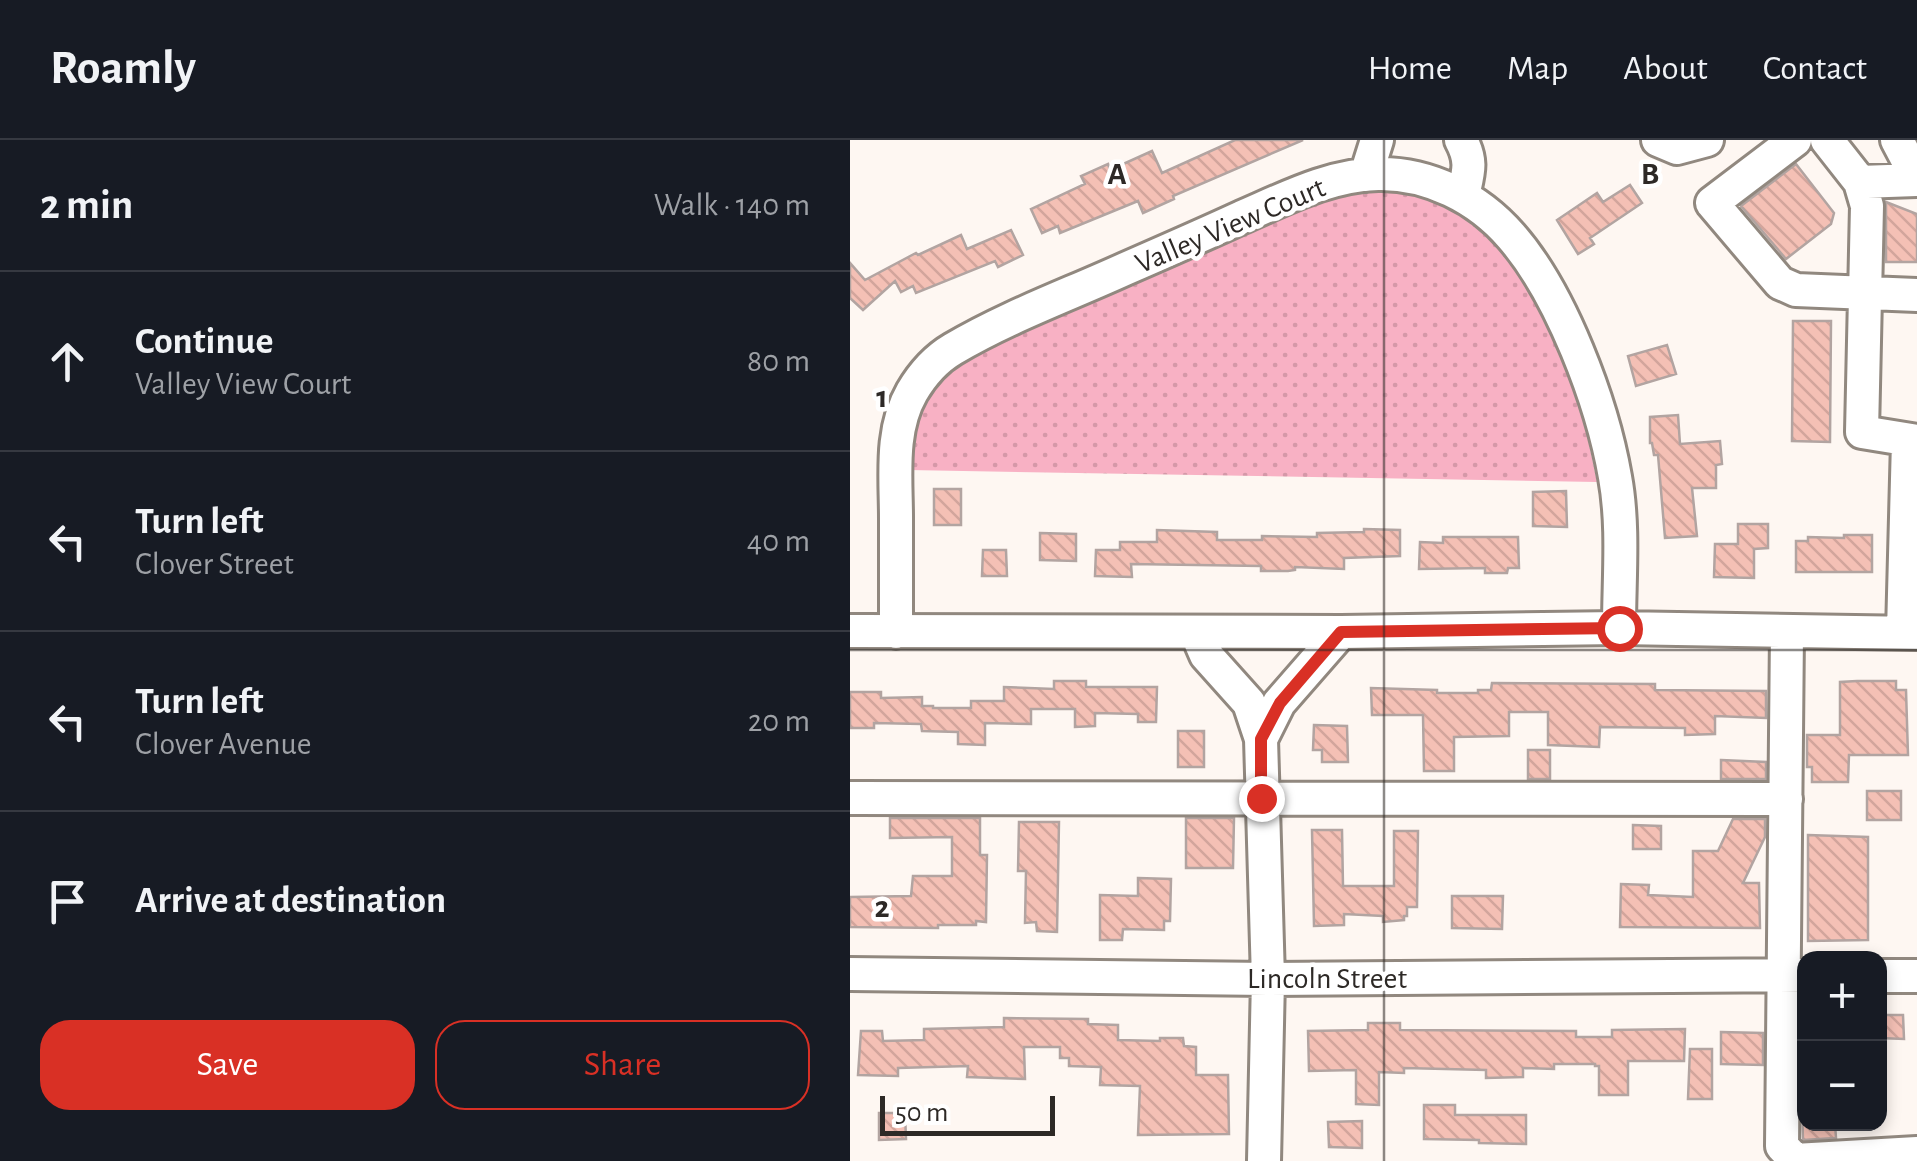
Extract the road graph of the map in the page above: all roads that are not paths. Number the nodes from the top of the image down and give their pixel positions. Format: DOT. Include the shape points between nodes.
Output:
graph roads {
  1 [pos="1377,140"];
  2 [pos="1462,140"];
  3 [pos="1658,140"];
  4 [pos="1707,140"];
  5 [pos="1795,140"];
  6 [pos="1827,140"];
  7 [pos="1897,140"];
  8 [pos="1366,175"];
  9 [pos="1917,178"];
  10 [pos="1860,182"];
  11 [pos="1462,196"];
  12 [pos="1865,294"];
  13 [pos="1917,295"];
  14 [pos="1913,441"];
  15 [pos="1619,628"];
  16 [pos="850,631"];
  17 [pos="896,632"];
  18 [pos="1196,632"];
  19 [pos="1341,632"];
  20 [pos="1788,632"];
  21 [pos="1910,633"];
  22 [pos="1261,739"];
  23 [pos="850,798"];
  24 [pos="1261,798"];
  25 [pos="1786,799"];
  26 [pos="850,974"];
  27 [pos="1794,975"];
  28 [pos="1887,976"];
  29 [pos="1917,976"];
  30 [pos="1268,979"];
  31 [pos="1917,1154"];
  32 [pos="1264,1161"];
  1 -- 8 [label="street"];
  2 -- 11 [label="street" via="1470,164"];
  3 -- 4 [label="street" via="1677,148"];
  5 -- 12 [label="street" via="1712,203 1780,283"];
  6 -- 10 [label="street"];
  7 -- 9 [label="street"];
  8 -- 11 [label="street, Valley View Court" via="1403,175"];
  8 -- 17 [label="street, Valley View Court" via="1297,193 1012,320 935,363 909,396 897,434"];
  9 -- 10 [label="street"];
  10 -- 12 [label="street" via="1867,206"];
  11 -- 15 [label="street, Valley View Court" via="1494,218 1528,258 1595,398 1618,495"];
  12 -- 13 [label="street"];
  12 -- 14 [label="street" via="1862,432"];
  14 -- 21 [label="street"];
  15 -- 19 [label="street"];
  15 -- 20 [label="street"];
  16 -- 17 [label="street"];
  17 -- 18 [label="street"];
  18 -- 19 [label="street"];
  18 -- 22 [label="street" via="1206,656 1249,703"];
  19 -- 22 [label="street" via="1280,703"];
  20 -- 21 [label="street"];
  20 -- 25 [label="street"];
  22 -- 24 [label="street"];
  23 -- 24 [label="street"];
  24 -- 25 [label="street"];
  24 -- 30 [label="street"];
  25 -- 27 [label="street"];
  26 -- 30 [label="street, Lincoln Street"];
  27 -- 30 [label="street, Lincoln Street"];
  27 -- 31 [label="street" via="1782,1146 1795,1160"];
  28 -- 29 [label="street"];
  30 -- 32 [label="street"];
}
